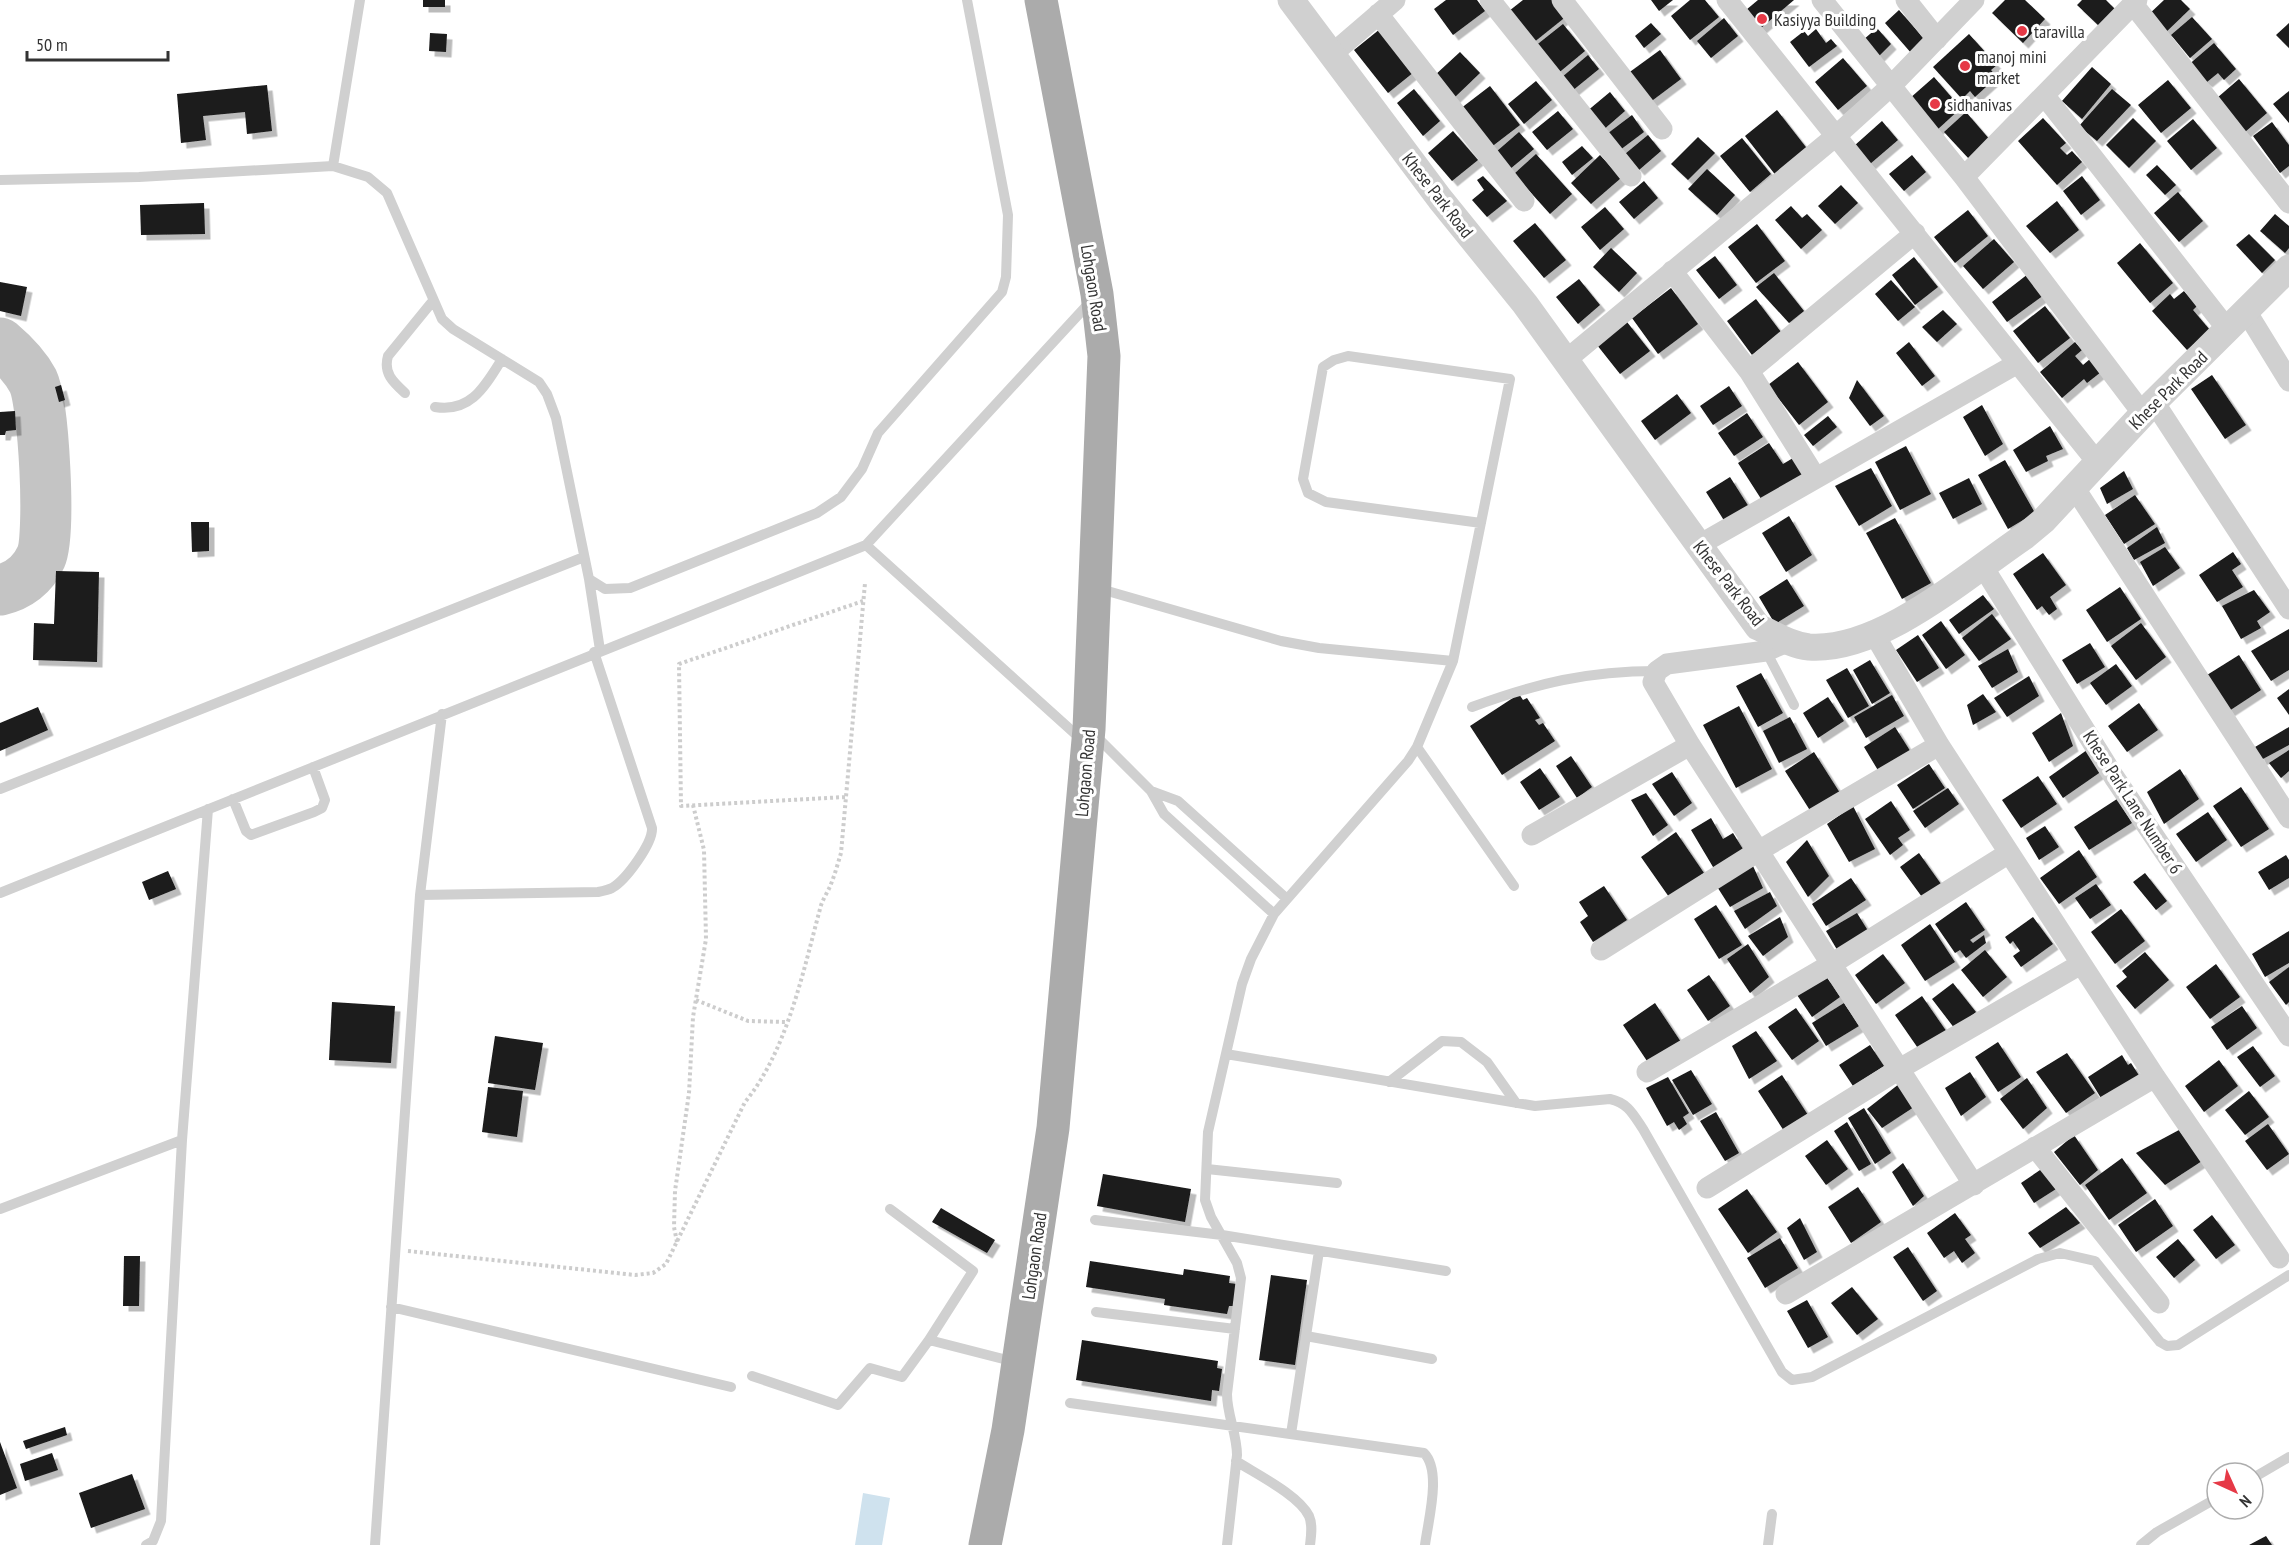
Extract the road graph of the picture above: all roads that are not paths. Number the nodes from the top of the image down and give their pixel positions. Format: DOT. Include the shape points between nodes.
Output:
graph roads {
  1 [pos="360,0"];
  2 [pos="967,0"];
  3 [pos="1041,0"];
  4 [pos="1291,0"];
  5 [pos="1395,0"];
  6 [pos="1490,0"];
  7 [pos="1562,0"];
  8 [pos="1727,0"];
  9 [pos="1822,0"];
  10 [pos="1906,0"];
  11 [pos="1974,0"];
  12 [pos="2135,2"];
  13 [pos="1378,14"];
  14 [pos="1937,39"];
  15 [pos="1331,55"];
  16 [pos="1891,86"];
  17 [pos="2044,95"];
  18 [pos="1662,129"];
  19 [pos="1837,135"];
  20 [pos="333,166"];
  21 [pos="1631,176"];
  22 [pos="1964,177"];
  23 [pos="0,180"];
  24 [pos="1524,201"];
  25 [pos="2289,203"];
  26 [pos="1915,233"];
  27 [pos="2289,268"];
  28 [pos="1672,271"];
  29 [pos="1097,294"];
  30 [pos="432,302"];
  31 [pos="2237,321"];
  32 [pos="502,359"];
  33 [pos="1566,360"];
  34 [pos="2018,363"];
  35 [pos="1749,371"];
  36 [pos="2289,381"];
  37 [pos="405,393"];
  38 [pos="435,407"];
  39 [pos="2149,408"];
  40 [pos="2097,462"];
  41 [pos="1816,478"];
  42 [pos="2074,487"];
  43 [pos="1481,522"];
  44 [pos="866,545"];
  45 [pos="1700,545"];
  46 [pos="584,557"];
  47 [pos="1982,565"];
  48 [pos="590,579"];
  49 [pos="1094,587"];
  50 [pos="2289,609"];
  51 [pos="1873,632"];
  52 [pos="1777,646"];
  53 [pos="597,651"];
  54 [pos="1453,660"];
  55 [pos="1657,671"];
  56 [pos="1794,705"];
  57 [pos="1472,707"];
  58 [pos="442,714"];
  59 [pos="1088,737"];
  60 [pos="1690,744"];
  61 [pos="1939,745"];
  62 [pos="1417,747"];
  63 [pos="313,767"];
  64 [pos="0,789"];
  65 [pos="1151,791"];
  66 [pos="233,800"];
  67 [pos="208,809"];
  68 [pos="2289,818"];
  69 [pos="1532,835"];
  70 [pos="1760,850"];
  71 [pos="2009,853"];
  72 [pos="1514,886"];
  73 [pos="0,893"];
  74 [pos="420,895"];
  75 [pos="1287,899"];
  76 [pos="1274,914"];
  77 [pos="1601,950"];
  78 [pos="1833,963"];
  79 [pos="2081,964"];
  80 [pos="2289,1036"];
  81 [pos="1226,1054"];
  82 [pos="1900,1068"];
  83 [pos="1647,1072"];
  84 [pos="2155,1077"];
  85 [pos="1389,1082"];
  86 [pos="1516,1103"];
  87 [pos="182,1140"];
  88 [pos="2035,1147"];
  89 [pos="1207,1169"];
  90 [pos="1336,1183"];
  91 [pos="1974,1185"];
  92 [pos="1707,1188"];
  93 [pos="0,1209"];
  94 [pos="890,1209"];
  95 [pos="1095,1220"];
  96 [pos="1222,1236"];
  97 [pos="1319,1251"];
  98 [pos="2284,1266"];
  99 [pos="1446,1271"];
  100 [pos="1786,1294"];
  101 [pos="2159,1303"];
  102 [pos="391,1307"];
  103 [pos="1096,1312"];
  104 [pos="1234,1329"];
  105 [pos="1306,1336"];
  106 [pos="929,1340"];
  107 [pos="1432,1359"];
  108 [pos="1018,1363"];
  109 [pos="752,1376"];
  110 [pos="730,1387"];
  111 [pos="1070,1403"];
  112 [pos="1231,1425"];
  113 [pos="1291,1434"];
  114 [pos="2289,1457"];
  115 [pos="1236,1461"];
  116 [pos="2265,1471"];
  117 [pos="2205,1505"];
  118 [pos="1772,1514"];
  119 [pos="146,1545"];
  120 [pos="375,1545"];
  121 [pos="985,1545"];
  122 [pos="1227,1545"];
  123 [pos="1310,1545"];
  124 [pos="1425,1545"];
  125 [pos="1768,1545"];
  126 [pos="2141,1545"];
  1 -- 20 [label="lane"];
  2 -- 48 [label="lane" via="1008,215 1002,292 878,433 862,470 832,504 630,588 604,589"];
  3 -- 29 [label="main road, Lohgaon Road"];
  4 -- 15 [label="street, Khese Park Road"];
  5 -- 13 [label="street"];
  6 -- 21 [label="street"];
  7 -- 18 [label="street"];
  8 -- 19 [label="street"];
  9 -- 16 [label="street"];
  10 -- 14 [label="street"];
  11 -- 14 [label="street"];
  12 -- 17 [label="street"];
  12 -- 25 [label="street"];
  13 -- 15 [label="street"];
  13 -- 24 [label="street"];
  14 -- 16 [label="street"];
  15 -- 33 [label="street, Khese Park Road"];
  16 -- 19 [label="street"];
  16 -- 22 [label="street"];
  17 -- 22 [label="street"];
  17 -- 31 [label="street"];
  19 -- 26 [label="street"];
  19 -- 28 [label="street"];
  20 -- 23 [label="lane"];
  20 -- 30 [label="lane" via="369,177 387,193"];
  22 -- 39 [label="street"];
  26 -- 34 [label="street"];
  26 -- 35 [label="street"];
  27 -- 31 [label="street, Khese Park Road"];
  28 -- 33 [label="street"];
  28 -- 35 [label="street"];
  29 -- 44 [label="lane"];
  29 -- 49 [label="main road, Lohgaon Road" via="1104,356"];
  30 -- 32 [label="lane" via="453,330"];
  30 -- 37 [label="lane" via="388,356 385,366"];
  31 -- 36 [label="street"];
  31 -- 39 [label="street, Khese Park Road"];
  32 -- 38 [label="lane" via="474,399 447,409"];
  32 -- 46 [label="lane" via="538,382 553,408"];
  33 -- 45 [label="street, Khese Park Road"];
  34 -- 40 [label="street"];
  34 -- 41 [label="street"];
  35 -- 41 [label="street"];
  39 -- 40 [label="street, Khese Park Road"];
  39 -- 50 [label="street"];
  40 -- 42 [label="street, Khese Park Road"];
  41 -- 45 [label="street"];
  42 -- 47 [label="street, Khese Park Road" via="2043,521"];
  42 -- 68 [label="street"];
  43 -- 43 [label="lane" via="1510,379 1348,356 1323,367 1303,479 1308,493 1326,502"];
  43 -- 54 [label="lane"];
  44 -- 53 [label="lane"];
  44 -- 59 [label="lane"];
  45 -- 52 [label="street, Khese Park Road" via="1758,627"];
  46 -- 48 [label="lane"];
  46 -- 64 [label="lane"];
  47 -- 51 [label="street, Khese Park Road" via="1902,621"];
  47 -- 80 [label="street, Khese Park Lane Number 6" via="2114,777"];
  48 -- 53 [label="lane"];
  49 -- 54 [label="lane" via="1319,648"];
  49 -- 59 [label="main road, Lohgaon Road"];
  51 -- 52 [label="street, Khese Park Road" via="1832,646"];
  51 -- 61 [label="street"];
  52 -- 55 [label="street" via="1667,664"];
  52 -- 56 [label="lane"];
  53 -- 58 [label="lane"];
  53 -- 74 [label="lane" via="652,828 648,846 621,881 598,892"];
  54 -- 62 [label="lane"];
  55 -- 57 [label="lane" via="1572,677 1528,686"];
  55 -- 60 [label="street" via="1653,682"];
  58 -- 63 [label="lane"];
  58 -- 74 [label="lane"];
  59 -- 65 [label="lane"];
  59 -- 108 [label="main road, Lohgaon Road" via="1053,1128"];
  60 -- 69 [label="street"];
  60 -- 70 [label="street"];
  61 -- 70 [label="street"];
  61 -- 71 [label="street"];
  62 -- 72 [label="lane"];
  62 -- 75 [label="lane"];
  63 -- 66 [label="lane"];
  63 -- 66 [label="lane" via="324,800 322,808 314,812 252,835 246,831"];
  65 -- 75 [label="lane" via="1178,801"];
  65 -- 76 [label="lane" via="1164,814"];
  66 -- 67 [label="lane"];
  67 -- 73 [label="lane"];
  67 -- 87 [label="lane"];
  70 -- 77 [label="street"];
  70 -- 78 [label="street"];
  71 -- 78 [label="street"];
  71 -- 79 [label="street"];
  74 -- 102 [label="lane"];
  75 -- 76 [label="lane"];
  76 -- 81 [label="lane" via="1242,984"];
  78 -- 82 [label="street"];
  78 -- 83 [label="street"];
  79 -- 82 [label="street"];
  79 -- 84 [label="street"];
  81 -- 85 [label="lane"];
  81 -- 89 [label="lane" via="1208,1132"];
  82 -- 91 [label="street"];
  82 -- 92 [label="street"];
  84 -- 88 [label="street"];
  84 -- 98 [label="street"];
  85 -- 86 [label="lane"];
  85 -- 86 [label="lane" via="1442,1041 1461,1042 1487,1062"];
  86 -- 98 [label="lane" via="1535,1106 1610,1099 1621,1101 1630,1109 1782,1372 1792,1380 1812,1377 2038,1259 2060,1253 2095,1261 2167,1346 2178,1345"];
  87 -- 93 [label="lane"];
  87 -- 119 [label="lane" via="161,1521 153,1541"];
  88 -- 91 [label="street"];
  88 -- 101 [label="street"];
  89 -- 90 [label="lane"];
  89 -- 96 [label="lane" via="1205,1200"];
  91 -- 100 [label="street"];
  94 -- 106 [label="lane" via="973,1271"];
  95 -- 96 [label="lane"];
  96 -- 97 [label="lane"];
  96 -- 104 [label="lane" via="1238,1263 1241,1278"];
  97 -- 99 [label="lane"];
  97 -- 105 [label="lane"];
  102 -- 110 [label="lane"];
  102 -- 120 [label="lane"];
  103 -- 104 [label="lane"];
  104 -- 112 [label="lane" via="1227,1394"];
  105 -- 107 [label="lane"];
  105 -- 113 [label="lane"];
  106 -- 108 [label="lane"];
  106 -- 109 [label="lane" via="902,1377 870,1368 838,1405"];
  108 -- 121 [label="main road, Lohgaon Road"];
  111 -- 112 [label="lane"];
  112 -- 113 [label="lane"];
  112 -- 115 [label="lane" via="1237,1443"];
  113 -- 124 [label="lane" via="1424,1453 1430,1459 1434,1479"];
  114 -- 116 [label="lane"];
  115 -- 122 [label="lane"];
  115 -- 123 [label="lane" via="1284,1492 1308,1514"];
  117 -- 126 [label="lane"];
  118 -- 125 [label="lane"];
}
